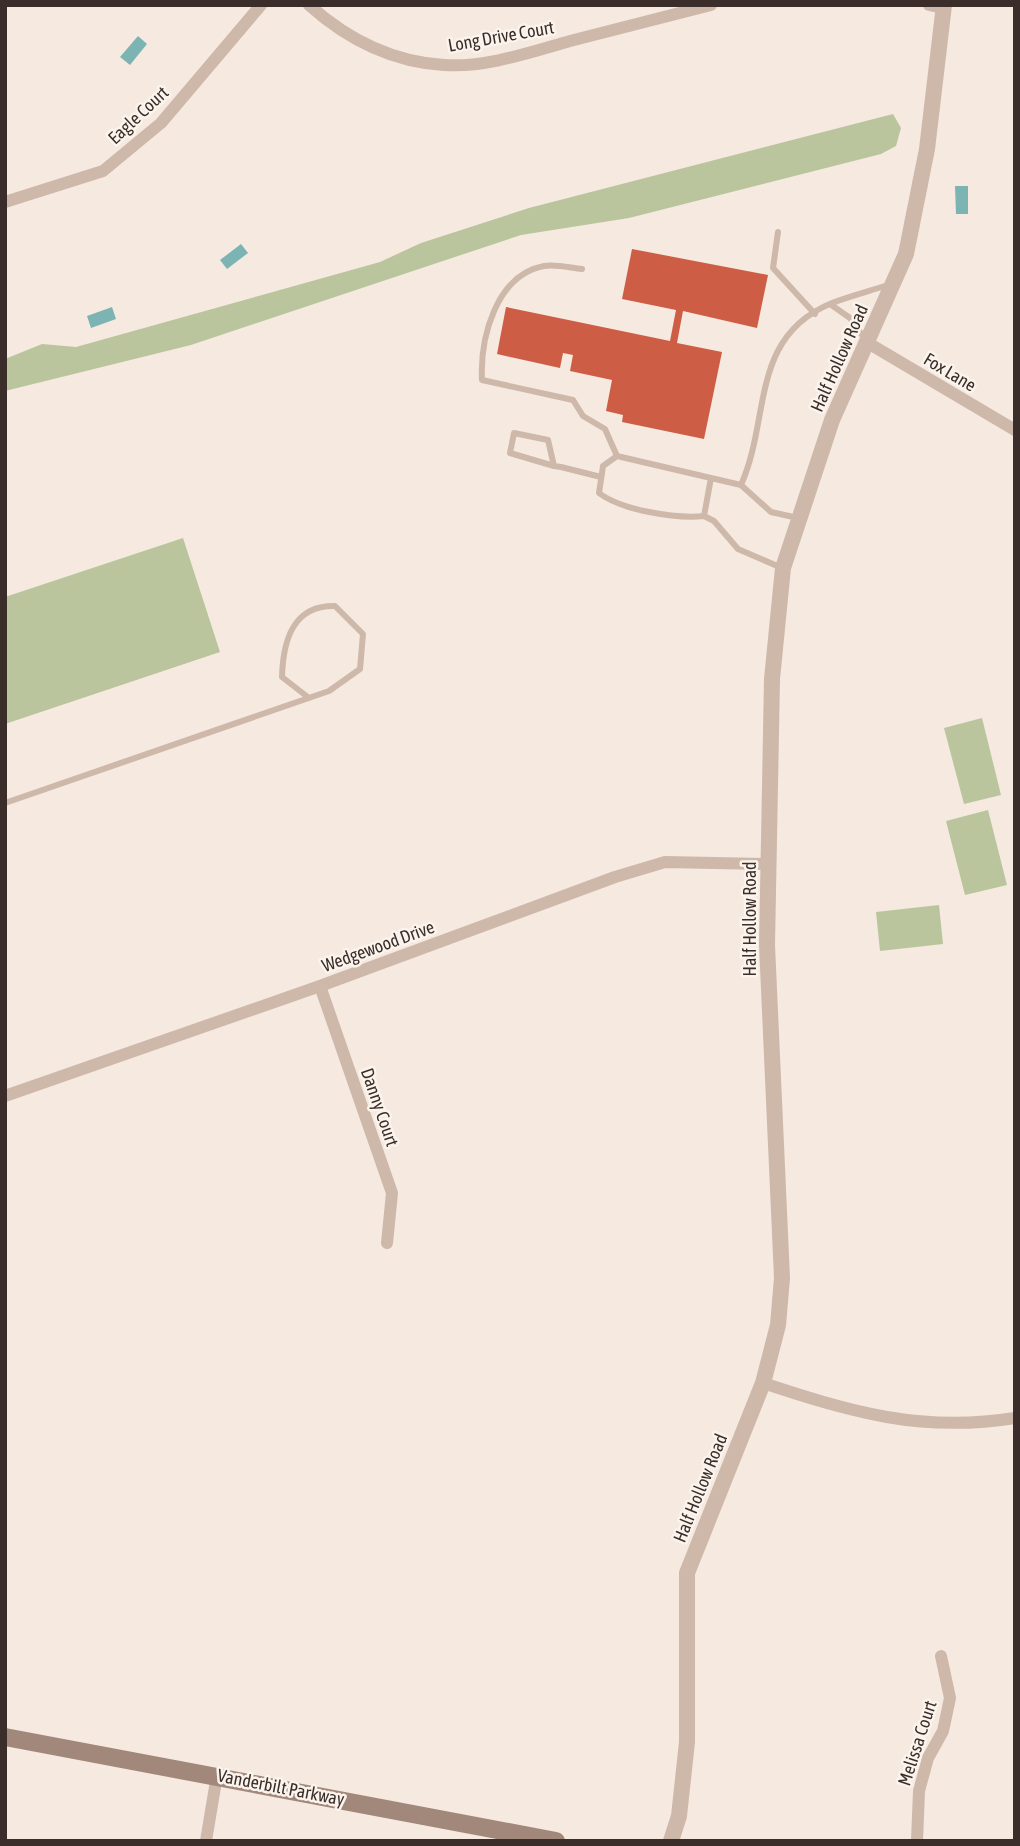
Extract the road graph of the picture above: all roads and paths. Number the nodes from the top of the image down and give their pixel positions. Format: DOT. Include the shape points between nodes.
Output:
graph roads {
  1 [pos="261,5"];
  2 [pos="309,5"];
  3 [pos="711,5"];
  4 [pos="939,6"];
  5 [pos="5,202"];
  6 [pos="778,232"];
  7 [pos="582,270"];
  8 [pos="894,284"];
  9 [pos="830,304"];
  10 [pos="815,314"];
  11 [pos="868,343"];
  12 [pos="1015,430"];
  13 [pos="617,456"];
  14 [pos="554,466"];
  15 [pos="601,477"];
  16 [pos="711,478"];
  17 [pos="741,485"];
  18 [pos="704,516"];
  19 [pos="800,518"];
  20 [pos="783,568"];
  21 [pos="309,698"];
  22 [pos="5,803"];
  23 [pos="768,864"];
  24 [pos="320,986"];
  25 [pos="5,1096"];
  26 [pos="387,1243"];
  27 [pos="763,1383"];
  28 [pos="1015,1418"];
  29 [pos="941,1656"];
  30 [pos="5,1737"];
  31 [pos="217,1775"];
  32 [pos="206,1841"];
  33 [pos="556,1841"];
  34 [pos="671,1841"];
  35 [pos="918,1841"];
  1 -- 5 [label="street, Eagle Court" via="161,123 103,171"];
  2 -- 3 [label="street, Long Drive Court" via="361,43 388,54 444,65 531,52"];
  4 -- 8 [label="street, Half Hollow Road" via="926,149 906,254"];
  6 -- 10 [label="lane" via="773,268"];
  7 -- 13 [label="lane" via="547,265 525,272 500,300 486,330 482,380 573,400 583,416 605,429"];
  8 -- 9 [label="lane"];
  8 -- 11 [label="street, Half Hollow Road"];
  9 -- 10 [label="lane"];
  9 -- 11 [label="lane" via="850,318"];
  10 -- 17 [label="lane" via="792,329 770,363 751,463"];
  11 -- 12 [label="street, Fox Lane"];
  11 -- 19 [label="street, Half Hollow Road" via="832,419"];
  13 -- 15 [label="lane" via="603,466"];
  13 -- 16 [label="lane"];
  14 -- 14 [label="lane" via="548,440 514,432 510,453"];
  14 -- 15 [label="lane"];
  15 -- 18 [label="lane" via="599,493 610,502 685,518"];
  16 -- 17 [label="lane"];
  16 -- 18 [label="lane"];
  17 -- 19 [label="lane" via="771,512"];
  18 -- 20 [label="lane" via="738,548"];
  19 -- 20 [label="street, Half Hollow Road"];
  20 -- 23 [label="street, Half Hollow Road" via="772,679"];
  21 -- 21 [label="lane" via="329,691 360,669 363,634 335,606 318,606 293,624 283,658 282,677"];
  21 -- 22 [label="lane"];
  23 -- 24 [label="street, Wedgewood Drive" via="664,862"];
  23 -- 27 [label="street, Half Hollow Road" via="770,1047 782,1278 778,1325"];
  24 -- 25 [label="street, Wedgewood Drive"];
  24 -- 26 [label="street, Danny Court" via="391,1194"];
  27 -- 28 [label="street" via="820,1402 934,1424"];
  27 -- 34 [label="street, Half Hollow Road" via="687,1573 687,1742 679,1816"];
  29 -- 35 [label="street, Melissa Court" via="950,1698 943,1731 928,1758 919,1791"];
  30 -- 31 [label="main road, Vanderbilt Parkway"];
  31 -- 32 [label="street"];
  31 -- 33 [label="main road, Vanderbilt Parkway"];
}
